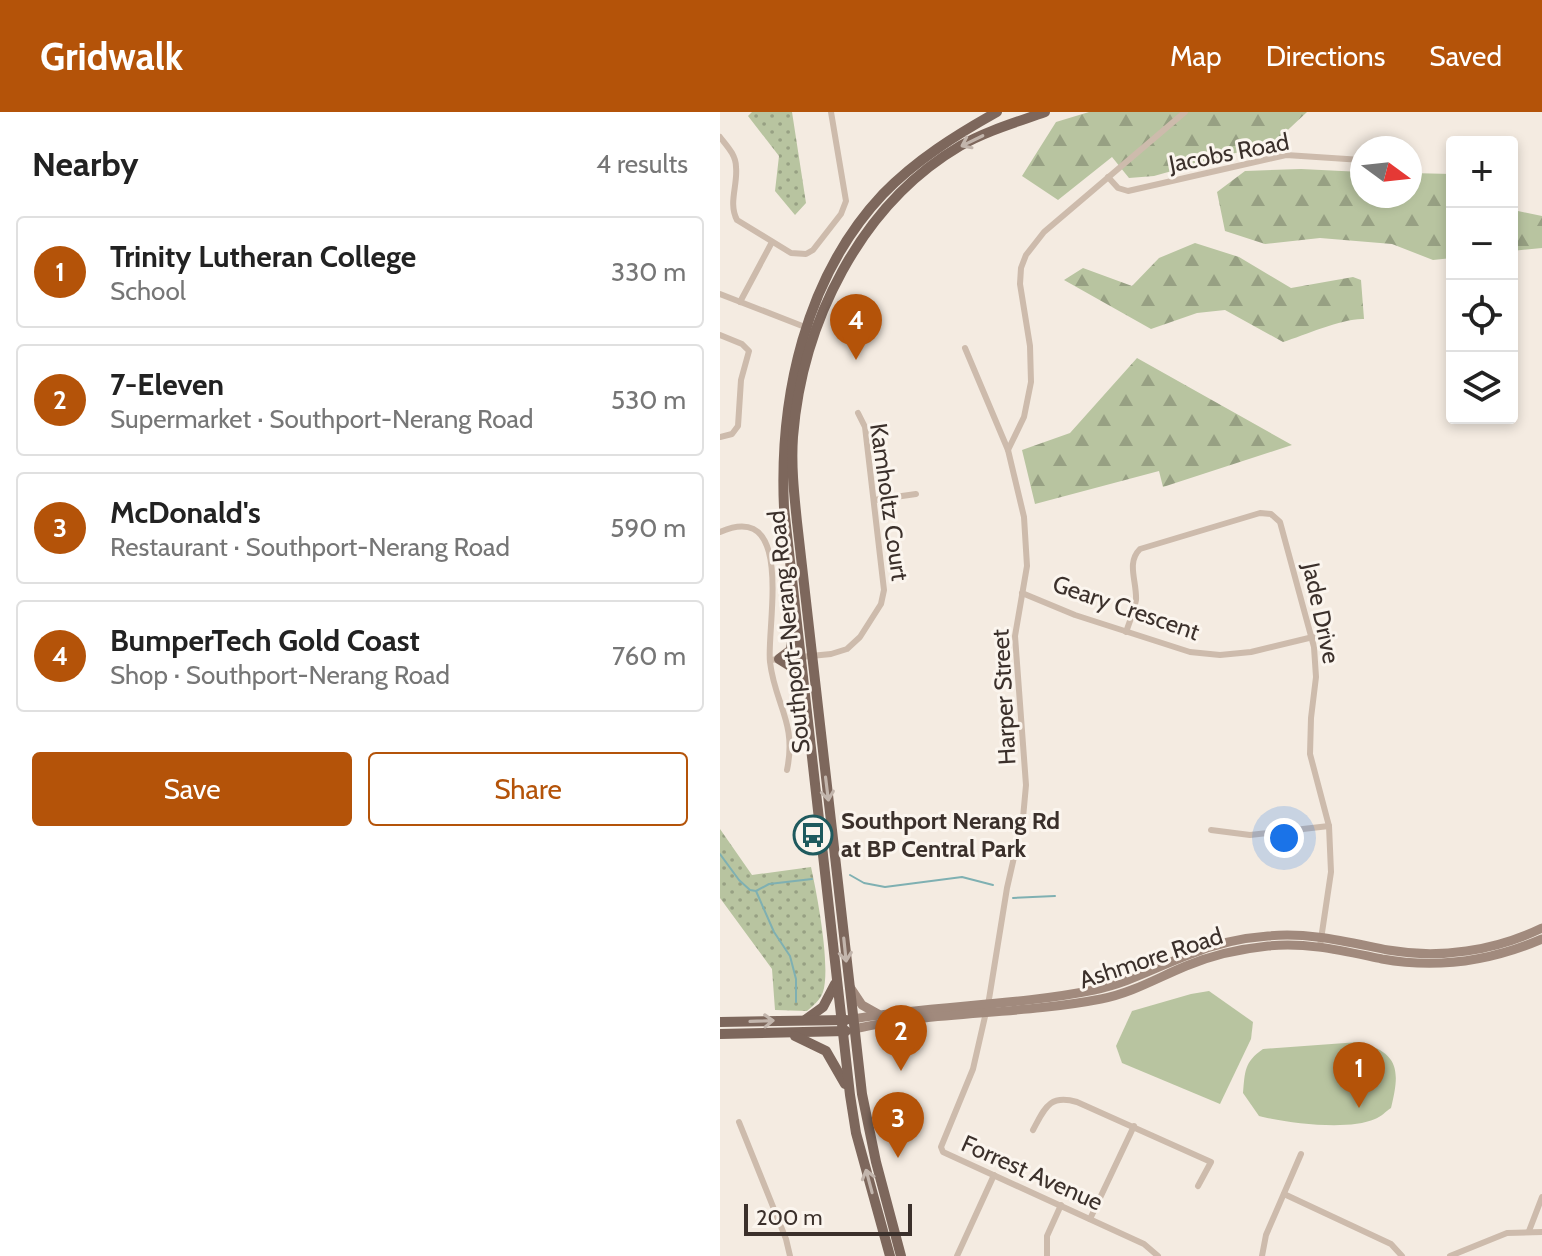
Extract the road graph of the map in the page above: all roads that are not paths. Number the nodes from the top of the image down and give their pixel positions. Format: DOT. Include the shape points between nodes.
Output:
graph roads {
  1 [pos="831,112"];
  2 [pos="997,112"];
  3 [pos="1045,112"];
  4 [pos="1185,112"];
  5 [pos="720,137"];
  6 [pos="1350,159"];
  7 [pos="1108,177"];
  8 [pos="772,242"];
  9 [pos="720,294"];
  10 [pos="740,302"];
  11 [pos="812,330"];
  12 [pos="720,335"];
  13 [pos="965,348"];
  14 [pos="858,413"];
  15 [pos="720,437"];
  16 [pos="1008,450"];
  17 [pos="916,494"];
  18 [pos="874,500"];
  19 [pos="720,532"];
  20 [pos="1022,593"];
  21 [pos="796,618"];
  22 [pos="1126,632"];
  23 [pos="1313,637"];
  24 [pos="806,656"];
  25 [pos="775,659"];
  26 [pos="805,693"];
  27 [pos="787,770"];
  28 [pos="1329,826"];
  29 [pos="1211,830"];
  30 [pos="1542,928"];
  31 [pos="1542,939"];
  32 [pos="1321,941"];
  33 [pos="836,981"];
  34 [pos="849,984"];
  35 [pos="986,1010"];
  36 [pos="803,1020"];
  37 [pos="841,1020"];
  38 [pos="877,1020"];
  39 [pos="720,1022"];
  40 [pos="853,1024"];
  41 [pos="842,1032"];
  42 [pos="720,1034"];
  43 [pos="790,1034"];
  44 [pos="856,1045"];
  45 [pos="850,1095"];
  46 [pos="739,1122"];
  47 [pos="1134,1126"];
  48 [pos="1033,1130"];
  49 [pos="1301,1154"];
  50 [pos="994,1175"];
  51 [pos="1198,1186"];
  52 [pos="1284,1194"];
  53 [pos="1542,1197"];
  54 [pos="1061,1205"];
  55 [pos="1090,1219"];
  56 [pos="1529,1231"];
  57 [pos="1542,1232"];
  58 [pos="790,1256"];
  59 [pos="890,1256"];
  60 [pos="901,1256"];
  61 [pos="957,1256"];
  62 [pos="1047,1256"];
  63 [pos="1158,1256"];
  64 [pos="1262,1256"];
  65 [pos="1402,1256"];
  66 [pos="1450,1256"];
  1 -- 8 [label="street" via="846,201 841,214 809,253 795,254"];
  2 -- 11 [label="main road, Southport-Nerang Road" via="913,167 863,218 820,293"];
  3 -- 11 [label="main road, Southport-Nerang Road, one-way" via="959,147 900,194 849,258"];
  4 -- 7 [label="street"];
  5 -- 8 [label="street" via="737,165 735,216"];
  6 -- 7 [label="street, Jacobs Road" via="1286,155 1128,191"];
  7 -- 16 [label="street" via="1044,232 1021,268 1032,364 1029,397"];
  8 -- 10 [label="street"];
  9 -- 10 [label="street"];
  10 -- 11 [label="street"];
  11 -- 21 [label="main road, Southport-Nerang Road" via="790,394 783,465"];
  11 -- 24 [label="main road, Southport-Nerang Road" via="792,451"];
  12 -- 15 [label="street" via="749,351 738,426"];
  13 -- 16 [label="street, Harper Street"];
  14 -- 18 [label="street, Kamholtz Court" via="865,427"];
  16 -- 20 [label="street, Harper Street" via="1027,537"];
  17 -- 18 [label="street"];
  18 -- 24 [label="street, Kamholtz Court" via="882,601 847,649"];
  19 -- 25 [label="street" via="749,528 765,543 774,590 769,638"];
  20 -- 22 [label="street, Geary Crescent"];
  20 -- 35 [label="street, Harper Street" via="1015,636 1025,795"];
  21 -- 24 [label="main road, Southport-Nerang Road"];
  21 -- 25 [label="main road" via="792,647"];
  22 -- 23 [label="street, Geary Crescent" via="1190,652 1220,655"];
  22 -- 23 [label="street, Jade Drive" via="1136,596 1131,563 1140,549 1260,513 1280,522"];
  23 -- 28 [label="street, Jade Drive" via="1316,677 1310,754"];
  24 -- 25 [label="street, Kamholtz Court"];
  24 -- 26 [label="main road, Southport-Nerang Road"];
  24 -- 34 [label="main road, Southport-Nerang Road, one-way"];
  25 -- 26 [label="main road" via="795,669"];
  25 -- 27 [label="street" via="775,686 789,727"];
  26 -- 33 [label="main road, Southport-Nerang Road"];
  28 -- 29 [label="street" via="1250,835"];
  28 -- 32 [label="street, Jade Drive" via="1331,872"];
  30 -- 32 [label="main road, Ashmore Road" via="1484,948 1437,954"];
  31 -- 32 [label="main road, Ashmore Road" via="1494,956 1433,964 1382,959"];
  32 -- 35 [label="main road, Ashmore Road" via="1231,951 1106,998"];
  33 -- 36 [label="main road" via="823,1007"];
  33 -- 37 [label="main road, Southport-Nerang Road"];
  34 -- 38 [label="main road"];
  34 -- 40 [label="main road, Southport-Nerang Road"];
  35 -- 38 [label="main road, Ashmore Road"];
  35 -- 50 [label="street, Forrest Avenue" via="973,1069 941,1147"];
  36 -- 37 [label="main road, Ashmore Road"];
  39 -- 36 [label="main road, Ashmore Road, one-way"];
  37 -- 40 [label="main road, Ashmore Road"];
  37 -- 41 [label="main road, Southport-Nerang Road"];
  38 -- 40 [label="main road, Ashmore Road"];
  38 -- 44 [label="main road"];
  40 -- 41 [label="main road, Ashmore Road"];
  40 -- 44 [label="main road, Southport-Nerang Road"];
  41 -- 43 [label="main road, Ashmore Road"];
  41 -- 45 [label="main road, Southport-Nerang Road"];
  42 -- 43 [label="main road, Ashmore Road"];
  43 -- 45 [label="main road" via="826,1051"];
  44 -- 60 [label="main road, Southport-Nerang Road" via="870,1137"];
  59 -- 45 [label="main road, Southport-Nerang Road, one-way"];
  46 -- 58 [label="street"];
  47 -- 48 [label="street" via="1065,1098 1052,1101"];
  47 -- 51 [label="street" via="1211,1162"];
  47 -- 55 [label="street"];
  49 -- 52 [label="street"];
  50 -- 54 [label="street, Forrest Avenue"];
  50 -- 61 [label="street"];
  52 -- 64 [label="street"];
  52 -- 65 [label="street" via="1391,1244"];
  53 -- 56 [label="street"];
  54 -- 55 [label="street, Forrest Avenue"];
  54 -- 62 [label="street" via="1047,1236"];
  55 -- 63 [label="street, Forrest Avenue"];
  56 -- 57 [label="street"];
  56 -- 66 [label="street" via="1507,1233"];
}
